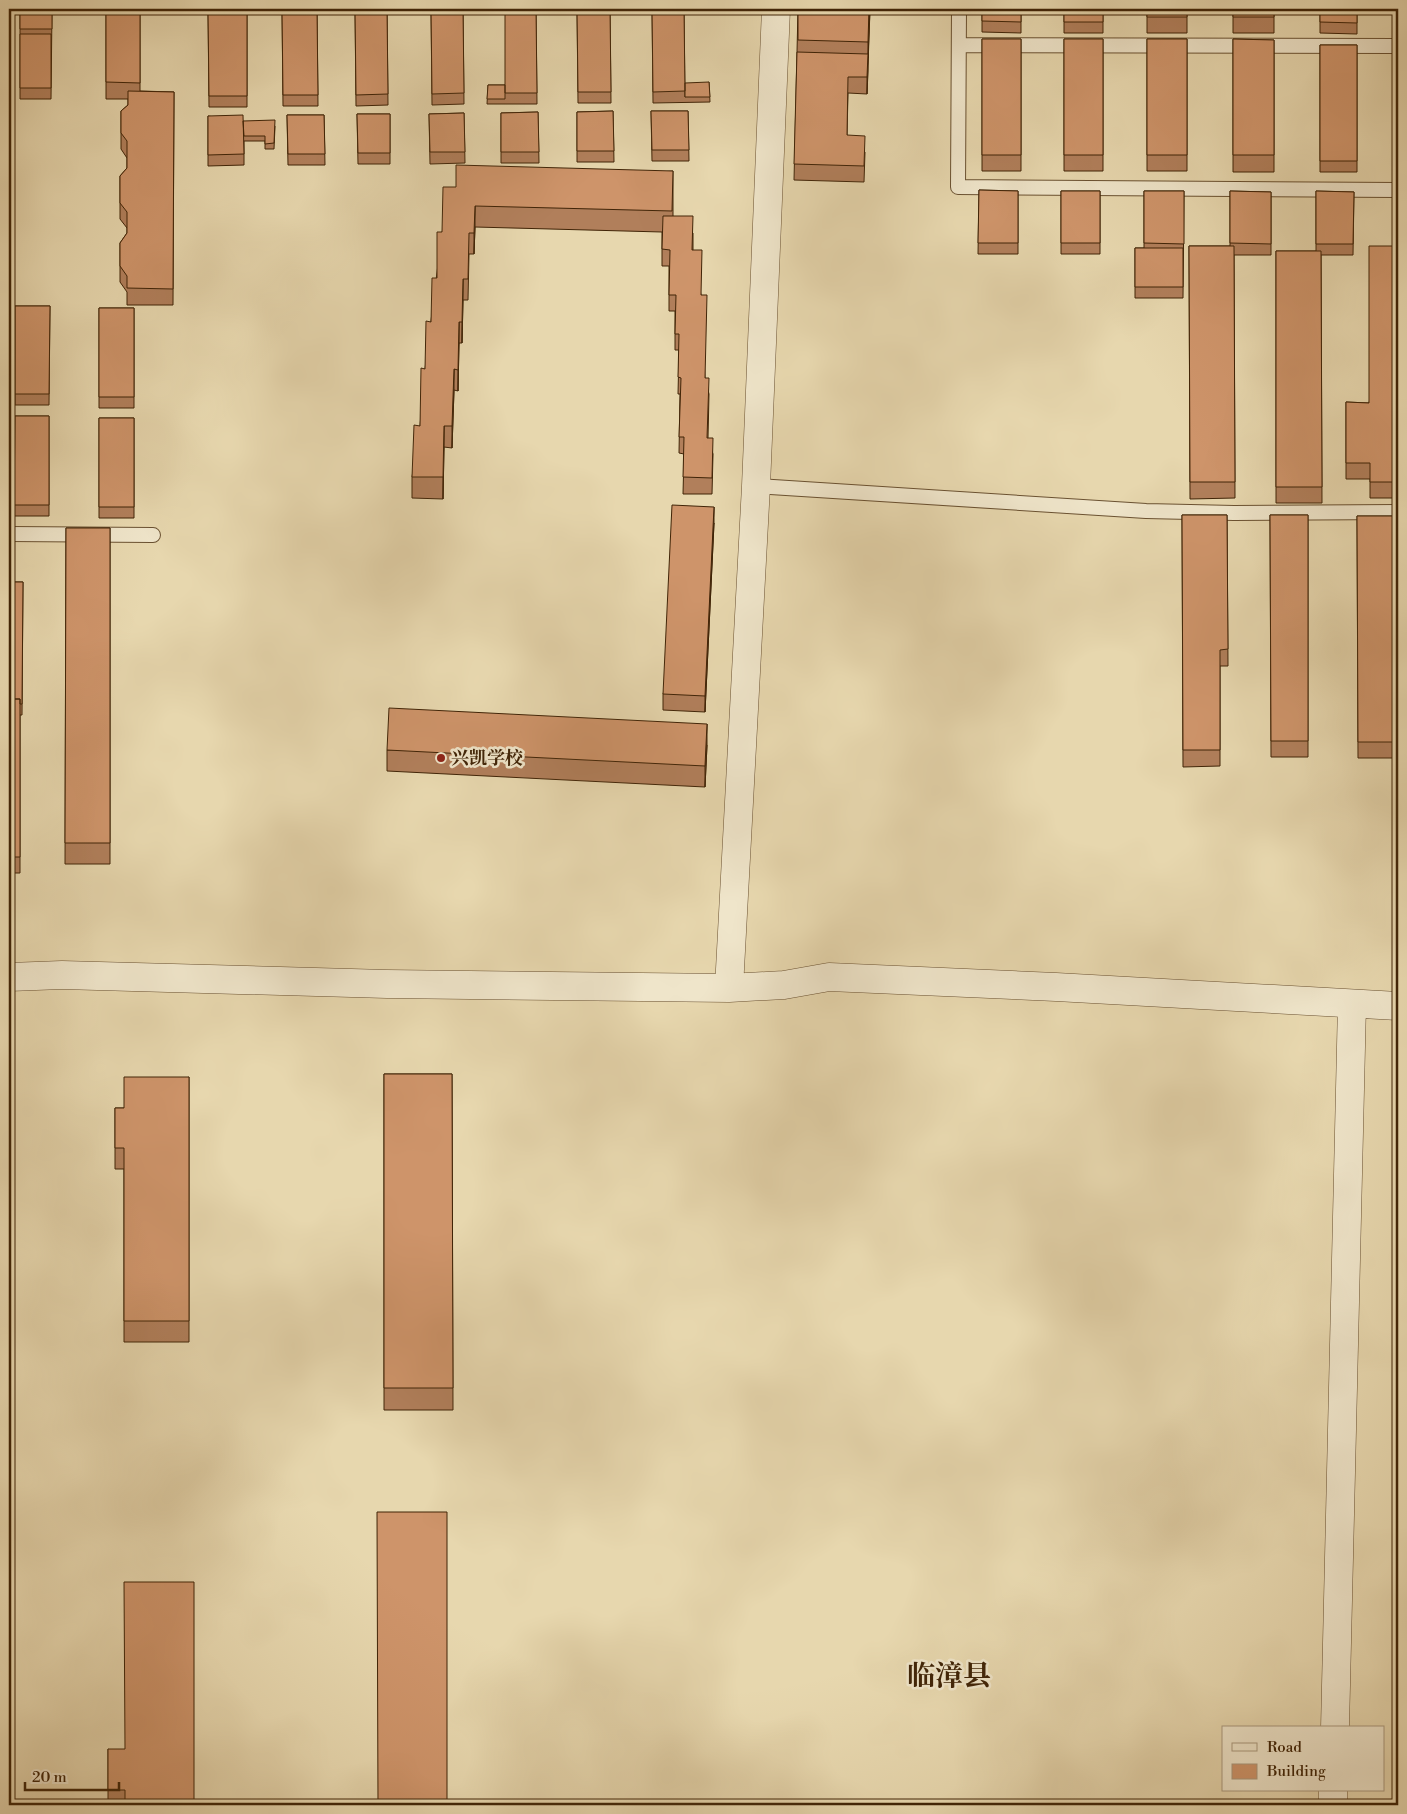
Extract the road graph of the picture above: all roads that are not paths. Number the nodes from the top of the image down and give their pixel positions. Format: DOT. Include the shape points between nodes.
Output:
graph roads {
  1 [pos="776,9"];
  2 [pos="959,9"];
  3 [pos="959,45"];
  4 [pos="1398,46"];
  5 [pos="1398,190"];
  6 [pos="756,486"];
  7 [pos="1398,512"];
  8 [pos="9,534"];
  9 [pos="153,535"];
  10 [pos="9,977"];
  11 [pos="729,988"];
  12 [pos="1352,1004"];
  13 [pos="1398,1006"];
  14 [pos="1335,1726"];
  15 [pos="1333,1792"];
  16 [pos="1333,1805"];
  1 -- 6 [label="street"];
  2 -- 3 [label="lane"];
  3 -- 4 [label="lane"];
  3 -- 5 [label="lane" via="958,187"];
  6 -- 7 [label="lane" via="1146,511"];
  6 -- 11 [label="street"];
  8 -- 9 [label="lane"];
  10 -- 11 [label="street" via="62,975 387,984"];
  11 -- 12 [label="street" via="784,985 829,977"];
  12 -- 13 [label="street"];
  12 -- 14 [label="street"];
  15 -- 16 [label="street"];
}
